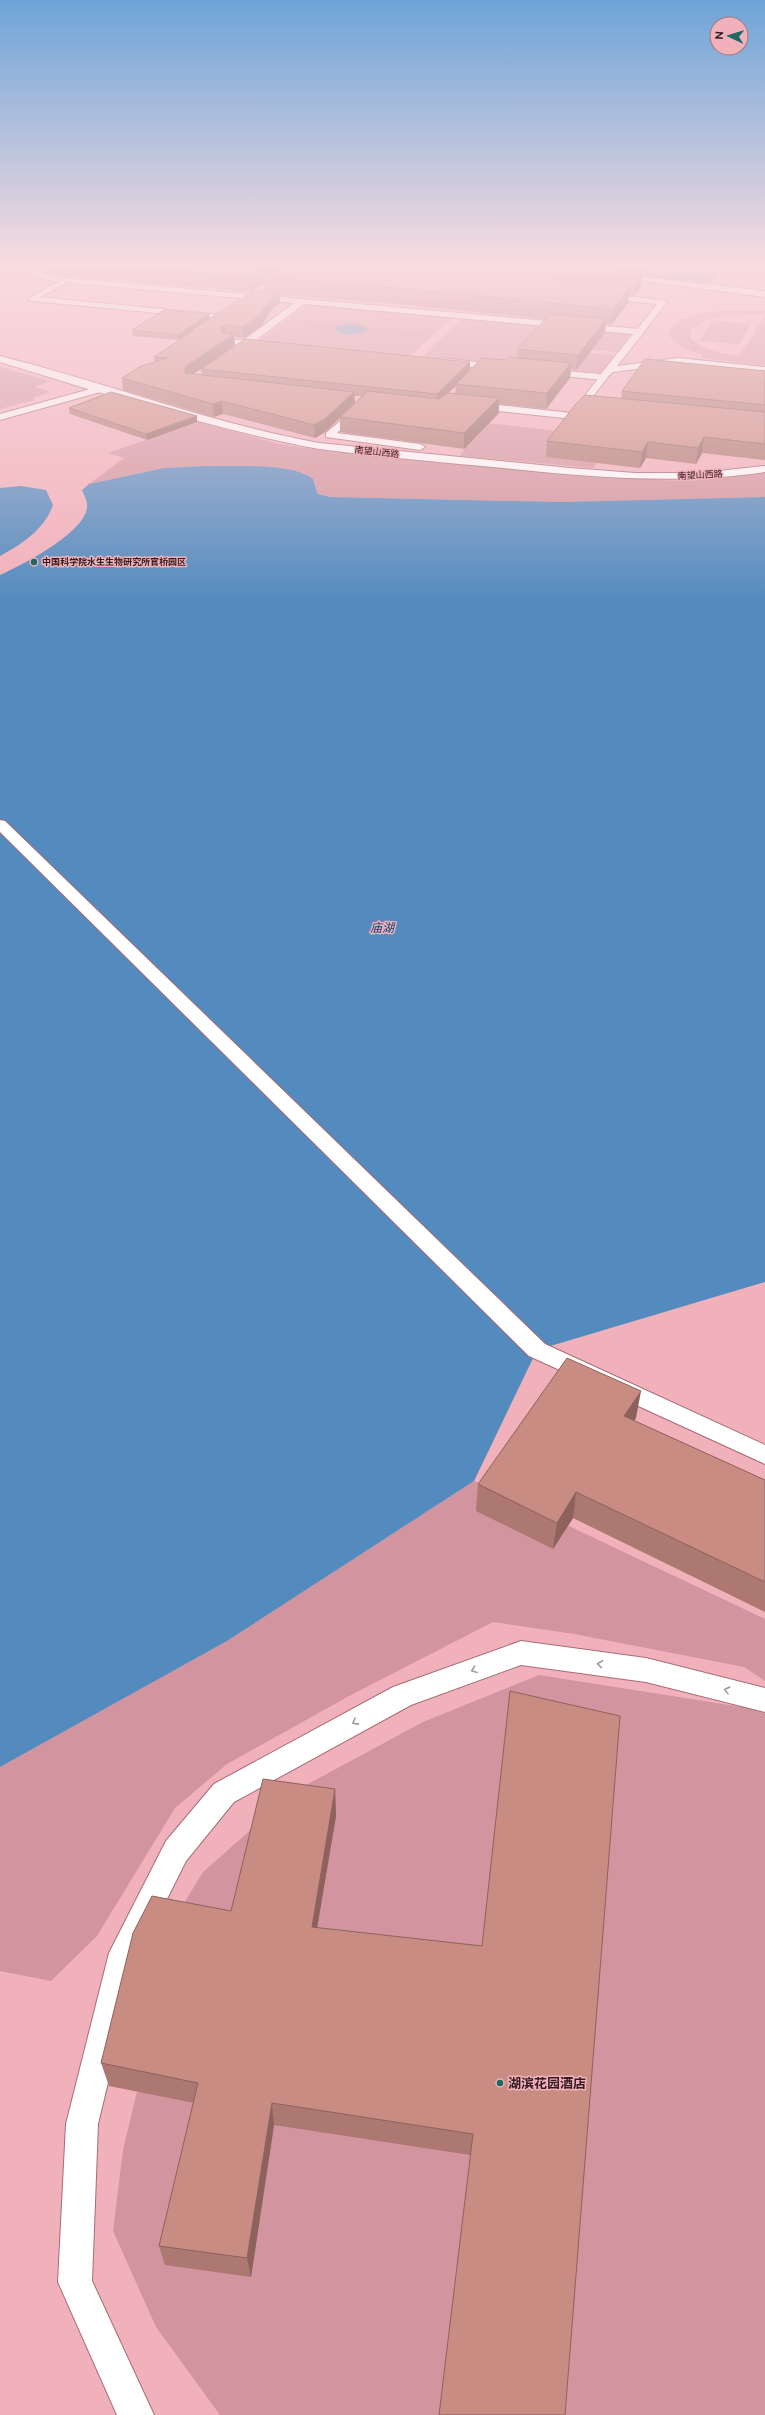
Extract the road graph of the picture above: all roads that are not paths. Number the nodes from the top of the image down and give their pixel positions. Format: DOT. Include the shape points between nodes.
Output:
graph roads {
  1 [pos="56,376"];
  2 [pos="604,376"];
  3 [pos="101,389"];
  4 [pos="350,399"];
  5 [pos="461,404"];
  6 [pos="581,406"];
  7 [pos="596,407"];
  8 [pos="0,417"];
  9 [pos="420,447"];
  10 [pos="765,469"];
  11 [pos="0,824"];
  12 [pos="765,1455"];
  13 [pos="765,1700"];
  14 [pos="136,2415"];
  1 -- 3 [label="street, 南望山西路"];
  2 -- 6 [label="lane"];
  3 -- 8 [label="lane"];
  3 -- 10 [label="street, 南望山西路" via="286,440 341,449 562,471 640,476 709,475"];
  4 -- 9 [label="lane" via="366,401 329,435"];
  5 -- 6 [label="lane" via="573,416"];
  6 -- 7 [label="lane"];
  11 -- 12 [label="lane" via="537,1350"];
  13 -- 14 [label="lane, one-way" via="646,1670 520,1653 402,1696 224,1793 176,1851 124,1953 82,2124 75,2282"];
}
